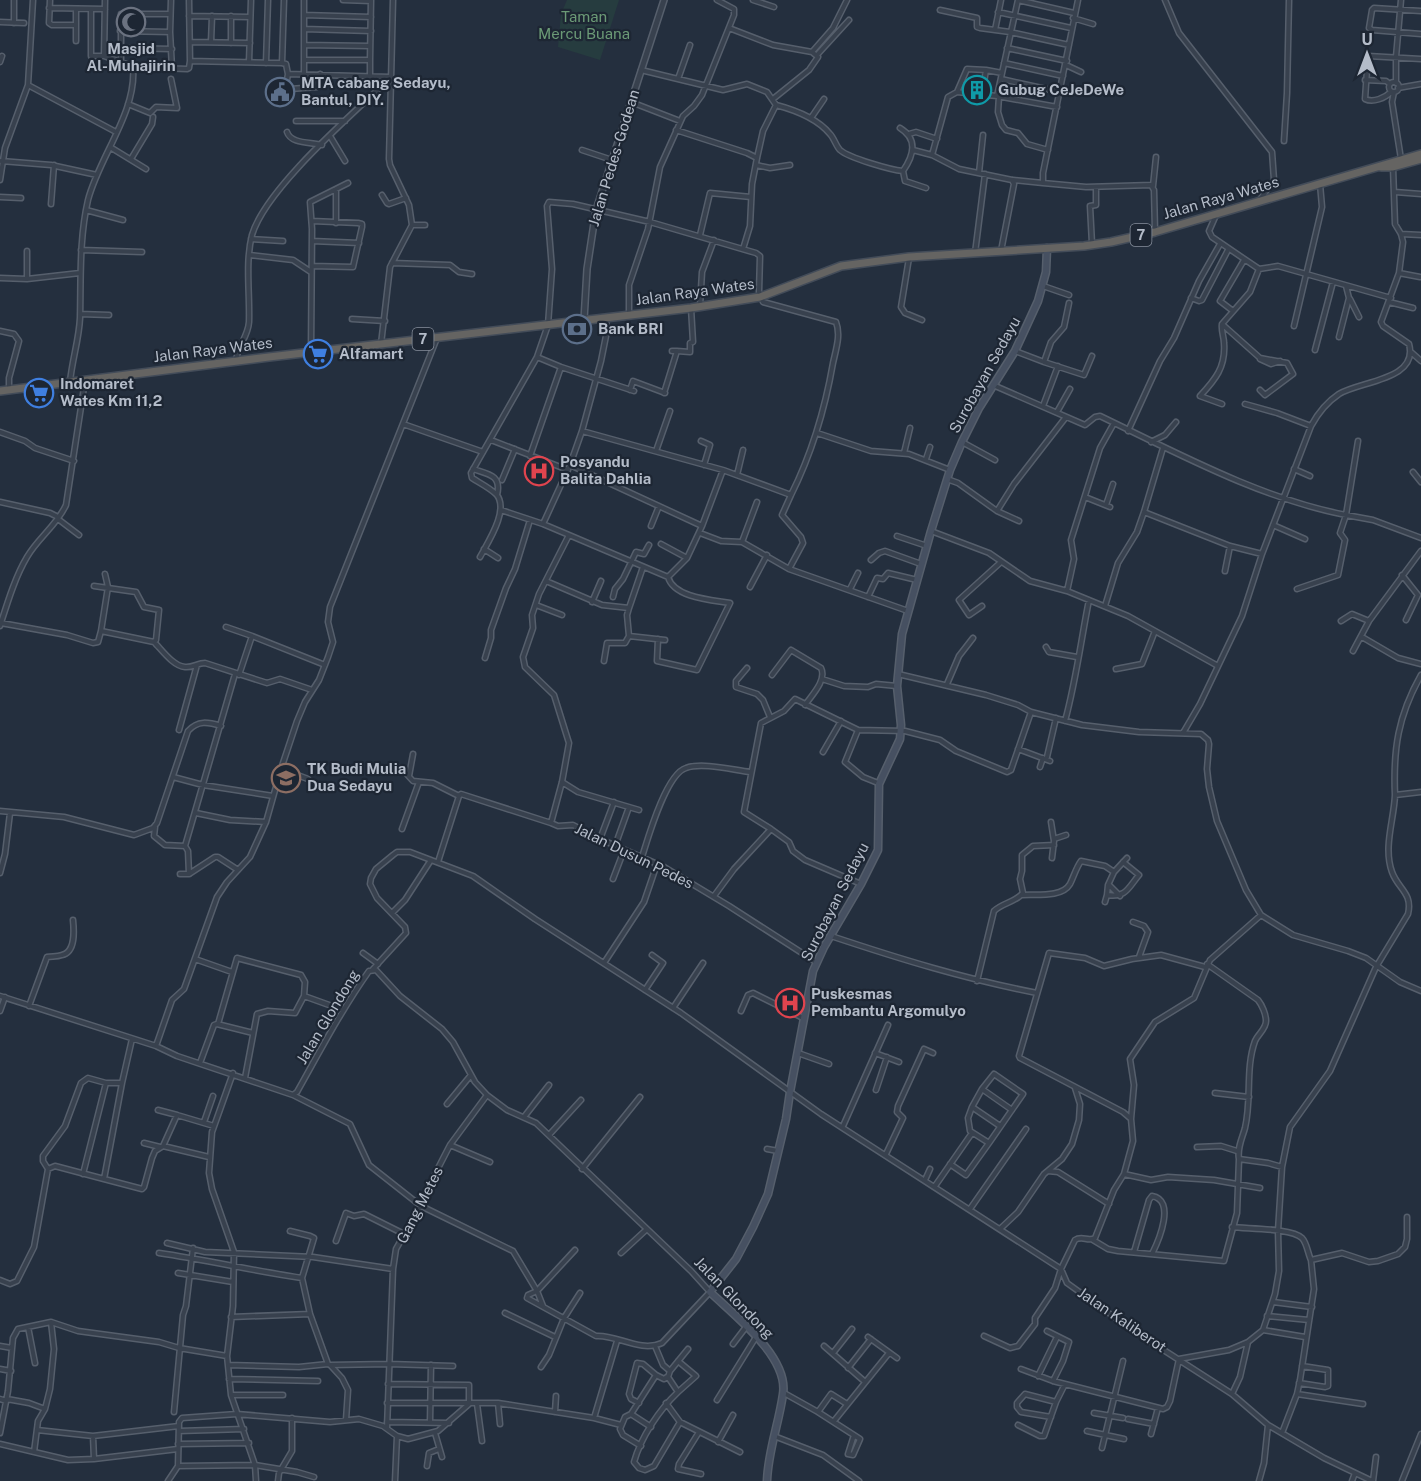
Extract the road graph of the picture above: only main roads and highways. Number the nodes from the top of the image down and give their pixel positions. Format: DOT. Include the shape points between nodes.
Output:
graph roads {
  1 [pos="1421,154"];
  2 [pos="1421,159"];
  3 [pos="1381,167"];
  4 [pos="1047,248"];
  5 [pos="0,391"];
  6 [pos="710,1292"];
  7 [pos="766,1479"];
  1 -- 3 [label="highway, Jalan Raya Wates / 7"];
  2 -- 3 [label="highway, Jalan Raya Wates"];
  3 -- 4 [label="highway, Jalan Raya Wates / 7" via="1155,232 1092,245"];
  4 -- 5 [label="highway, Jalan Raya Wates / 7" via="909,257 841,266 760,297 691,309"];
  4 -- 6 [label="main road, Surobayan Sedayu" via="1042,286 1015,351 962,442 931,531 902,634 897,686 901,731 899,744 879,784 879,845 816,962 768,1194 736,1259"];
  6 -- 7 [label="main road, Jalan Glondong" via="776,1361 783,1381"];
}
